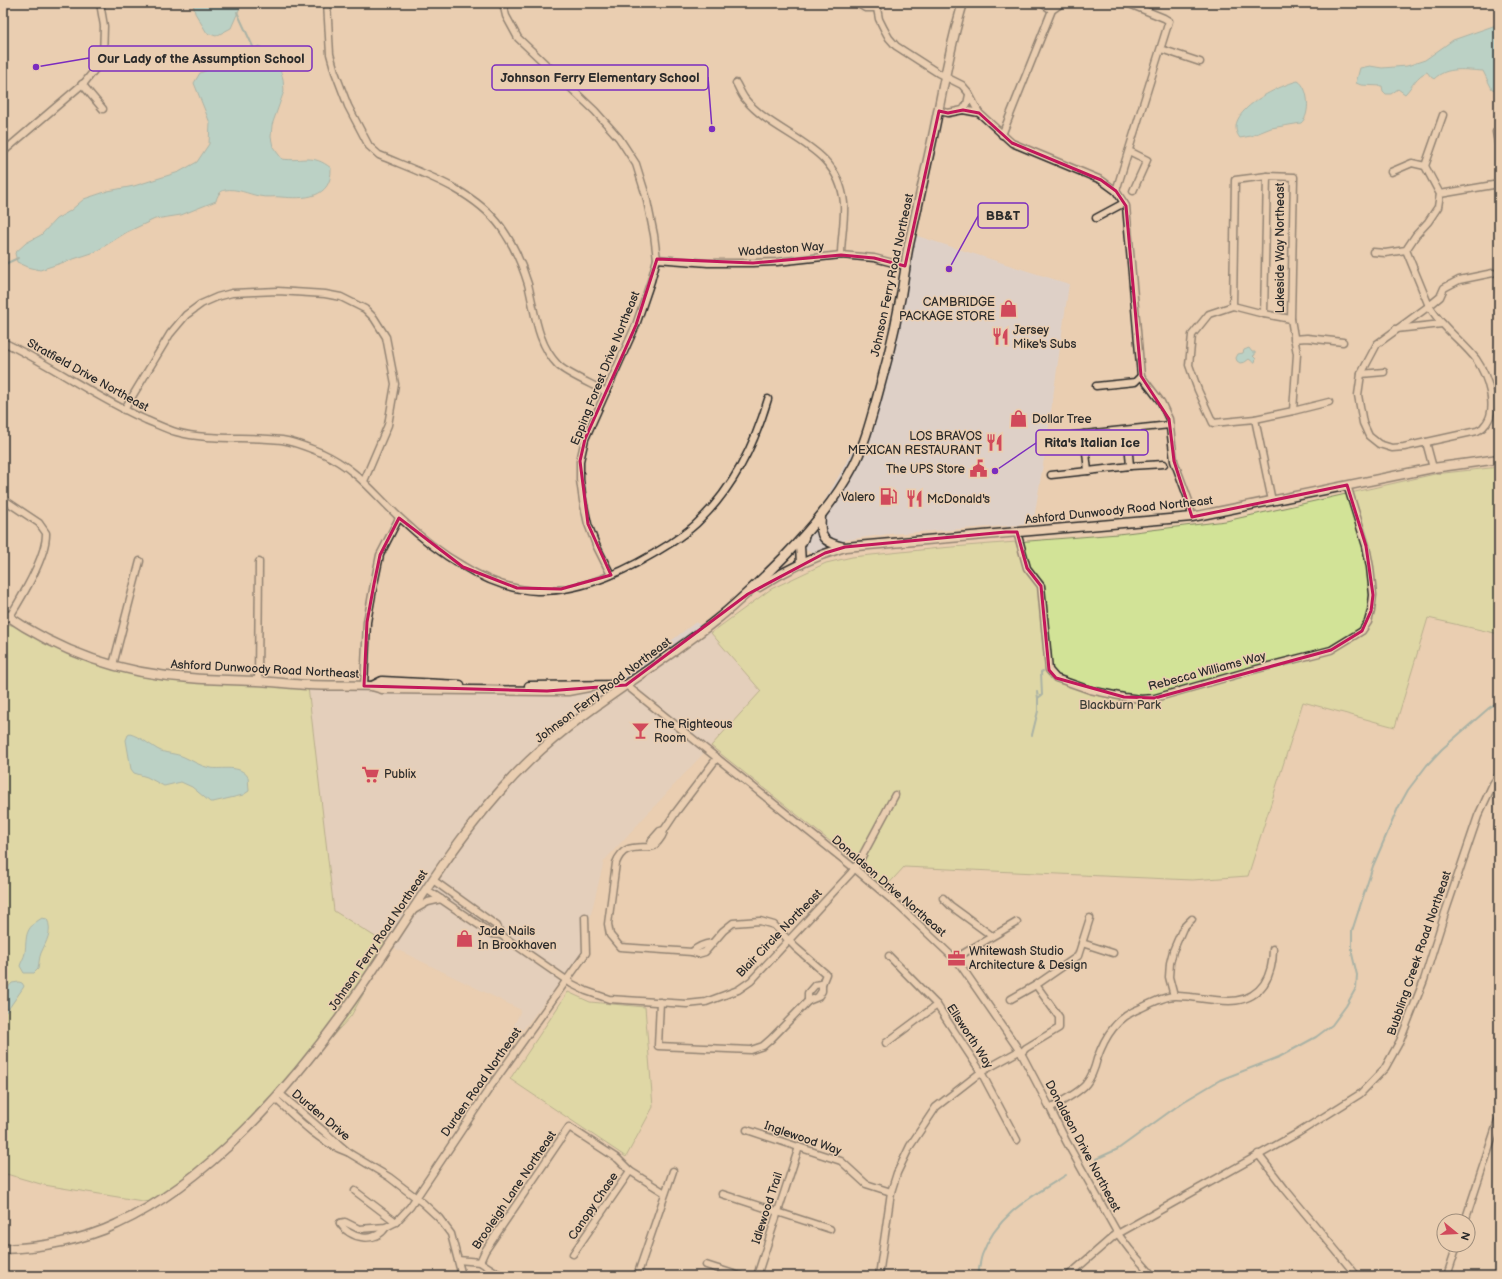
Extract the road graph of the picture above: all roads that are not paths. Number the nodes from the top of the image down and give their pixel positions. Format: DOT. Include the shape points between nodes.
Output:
graph roads {
  1 [pos="100,3"];
  2 [pos="328,3"];
  3 [pos="503,3"];
  4 [pos="857,3"];
  5 [pos="963,3"];
  6 [pos="1041,3"];
  7 [pos="1062,3"];
  8 [pos="1127,3"];
  9 [pos="876,6"];
  10 [pos="1052,10"];
  11 [pos="1161,49"];
  12 [pos="1200,62"];
  13 [pos="946,77"];
  14 [pos="736,83"];
  15 [pos="82,84"];
  16 [pos="969,96"];
  17 [pos="103,109"];
  18 [pos="939,110"];
  19 [pos="963,110"];
  20 [pos="979,114"];
  21 [pos="1443,115"];
  22 [pos="1496,132"];
  23 [pos="1002,135"];
  24 [pos="1499,148"];
  25 [pos="1129,151"];
  26 [pos="3,152"];
  27 [pos="1425,166"];
  28 [pos="1391,172"];
  29 [pos="1267,176"];
  30 [pos="1499,184"];
  31 [pos="1116,191"];
  32 [pos="1134,191"];
  33 [pos="1440,194"];
  34 [pos="1124,203"];
  35 [pos="1096,218"];
  36 [pos="1406,250"];
  37 [pos="1373,252"];
  38 [pos="841,255"];
  39 [pos="657,259"];
  40 [pos="905,266"];
  41 [pos="1492,273"];
  42 [pos="1233,306"];
  43 [pos="1429,306"];
  44 [pos="1264,314"];
  45 [pos="1291,319"];
  46 [pos="1442,324"];
  47 [pos="1396,329"];
  48 [pos="1294,339"];
  49 [pos="3,342"];
  50 [pos="1343,342"];
  51 [pos="1384,372"];
  52 [pos="1362,374"];
  53 [pos="1141,376"];
  54 [pos="1096,386"];
  55 [pos="606,392"];
  56 [pos="768,399"];
  57 [pos="1329,402"];
  58 [pos="124,410"];
  59 [pos="1293,411"];
  60 [pos="1255,419"];
  61 [pos="1170,425"];
  62 [pos="1127,430"];
  63 [pos="1084,434"];
  64 [pos="1056,437"];
  65 [pos="1426,442"];
  66 [pos="1499,459"];
  67 [pos="1164,464"];
  68 [pos="1130,466"];
  69 [pos="1433,468"];
  70 [pos="1088,471"];
  71 [pos="1051,475"];
  72 [pos="364,481"];
  73 [pos="1347,486"];
  74 [pos="3,499"];
  75 [pos="1272,501"];
  76 [pos="821,516"];
  77 [pos="1192,517"];
  78 [pos="400,518"];
  79 [pos="1017,532"];
  80 [pos="805,535"];
  81 [pos="845,547"];
  82 [pos="140,561"];
  83 [pos="260,562"];
  84 [pos="801,564"];
  85 [pos="611,575"];
  86 [pos="748,594"];
  87 [pos="6,615"];
  88 [pos="113,665"];
  89 [pos="258,681"];
  90 [pos="626,685"];
  91 [pos="368,686"];
  92 [pos="717,758"];
  93 [pos="1499,775"];
  94 [pos="895,795"];
  95 [pos="854,868"];
  96 [pos="433,880"];
  97 [pos="426,889"];
  98 [pos="943,898"];
  99 [pos="441,899"];
  100 [pos="410,912"];
  101 [pos="585,917"];
  102 [pos="1090,918"];
  103 [pos="1192,919"];
  104 [pos="1017,922"];
  105 [pos="501,935"];
  106 [pos="992,936"];
  107 [pos="789,940"];
  108 [pos="1082,943"];
  109 [pos="1273,949"];
  110 [pos="1113,954"];
  111 [pos="889,956"];
  112 [pos="954,959"];
  113 [pos="566,980"];
  114 [pos="822,984"];
  115 [pos="1036,985"];
  116 [pos="1174,996"];
  117 [pos="1011,999"];
  118 [pos="808,1001"];
  119 [pos="660,1002"];
  120 [pos="936,1005"];
  121 [pos="886,1043"];
  122 [pos="1020,1052"];
  123 [pos="981,1072"];
  124 [pos="277,1096"];
  125 [pos="1050,1108"];
  126 [pos="1499,1118"];
  127 [pos="746,1130"];
  128 [pos="1017,1140"];
  129 [pos="799,1147"];
  130 [pos="1258,1154"];
  131 [pos="630,1171"];
  132 [pos="673,1171"];
  133 [pos="355,1191"];
  134 [pos="665,1192"];
  135 [pos="891,1192"];
  136 [pos="722,1194"];
  137 [pos="416,1198"];
  138 [pos="777,1212"];
  139 [pos="1468,1213"];
  140 [pos="396,1222"];
  141 [pos="386,1227"];
  142 [pos="359,1229"];
  143 [pos="830,1229"];
  144 [pos="1118,1234"];
  145 [pos="358,1236"];
  146 [pos="3,1248"];
  147 [pos="1454,1253"];
  148 [pos="573,1254"];
  149 [pos="458,1260"];
  150 [pos="480,1262"];
  151 [pos="706,1265"];
  152 [pos="462,1276"];
  153 [pos="502,1276"];
  154 [pos="637,1276"];
  155 [pos="740,1276"];
  156 [pos="757,1276"];
  157 [pos="879,1276"];
  158 [pos="1068,1276"];
  159 [pos="1153,1276"];
  160 [pos="1357,1276"];
  161 [pos="1447,1276"];
  1 -- 15 [label="street" via="104,26 103,58"];
  2 -- 55 [label="street" via="330,54 334,72 369,146 379,155 455,190 481,207 500,226 521,265 537,326 550,356 560,367"];
  3 -- 39 [label="street, Epping Forest Drive Northeast" via="506,16 518,38 606,123 636,164 646,196"];
  4 -- 9 [label="street" via="865,8"];
  5 -- 13 [label="main road, Johnson Ferry Road Northeast"];
  6 -- 10 [label="street"];
  7 -- 10 [label="street"];
  8 -- 11 [label="street" via="1169,21"];
  9 -- 13 [label="street" via="879,20 896,46"];
  10 -- 23 [label="street"];
  11 -- 12 [label="street"];
  11 -- 25 [label="street"];
  13 -- 16 [label="street" via="962,85"];
  13 -- 18 [label="main road, Johnson Ferry Road Northeast"];
  14 -- 38 [label="street" via="750,104 767,119 810,146 833,169 844,203"];
  15 -- 17 [label="street"];
  15 -- 26 [label="street"];
  16 -- 19 [label="street"];
  16 -- 20 [label="street"];
  18 -- 19 [label="street" via="948,113"];
  18 -- 40 [label="main road, Johnson Ferry Road Northeast"];
  19 -- 20 [label="street"];
  20 -- 23 [label="street"];
  21 -- 27 [label="street"];
  22 -- 24 [label="street"];
  23 -- 31 [label="street" via="1012,143 1101,180"];
  25 -- 31 [label="street"];
  25 -- 32 [label="street" via="1146,160"];
  27 -- 28 [label="street" via="1412,163"];
  27 -- 33 [label="street"];
  29 -- 42 [label="street, Lakeside Way Northeast" via="1236,180"];
  29 -- 44 [label="street, Lakeside Way Northeast"];
  29 -- 45 [label="street, Lakeside Way Northeast" via="1294,177"];
  30 -- 33 [label="street"];
  31 -- 34 [label="street"];
  33 -- 36 [label="street" via="1438,207"];
  34 -- 35 [label="street"];
  34 -- 53 [label="street"];
  36 -- 37 [label="street"];
  36 -- 43 [label="street"];
  38 -- 39 [label="street, Waddeston Way" via="753,263"];
  38 -- 40 [label="street, Waddeston Way" via="874,258"];
  39 -- 55 [label="street, Epping Forest Drive Northeast" via="636,325"];
  40 -- 76 [label="main road, Johnson Ferry Road Northeast" via="898,313 866,436 854,464"];
  41 -- 43 [label="street" via="1459,280 1449,285"];
  42 -- 44 [label="street, Lakeside Way Northeast"];
  42 -- 60 [label="street" via="1210,314 1192,335 1189,365 1213,423"];
  43 -- 46 [label="street"];
  43 -- 47 [label="street"];
  44 -- 45 [label="street, Lakeside Way Northeast"];
  45 -- 48 [label="street, Lakeside Way Northeast"];
  46 -- 47 [label="street"];
  46 -- 65 [label="street" via="1476,359 1486,378 1492,407 1485,426 1477,431"];
  47 -- 52 [label="street" via="1377,344"];
  48 -- 50 [label="street"];
  48 -- 59 [label="street, Lakeside Way Northeast" via="1297,354"];
  49 -- 58 [label="street, Stratfield Drive Northeast"];
  51 -- 52 [label="street"];
  52 -- 65 [label="street" via="1358,395 1369,436 1379,444 1392,448"];
  53 -- 54 [label="street" via="1135,382"];
  53 -- 61 [label="street" via="1161,402"];
  55 -- 85 [label="street, Epping Forest Drive Northeast" via="585,439 580,461 580,480 588,524"];
  56 -- 85 [label="street, Stratfield Drive Northeast" via="761,421 740,465 721,496 700,521 639,562"];
  57 -- 59 [label="street"];
  58 -- 72 [label="street, Stratfield Drive Northeast" via="174,432 197,436 284,440 304,446 343,465"];
  58 -- 72 [label="street" via="170,334 186,315 201,304 232,293 278,291 341,297 365,309 374,318 386,337 396,384 388,425"];
  59 -- 60 [label="street"];
  60 -- 75 [label="street"];
  61 -- 62 [label="street"];
  61 -- 77 [label="street" via="1174,461 1189,501"];
  62 -- 63 [label="street"];
  62 -- 68 [label="street"];
  63 -- 64 [label="street"];
  63 -- 70 [label="street"];
  65 -- 69 [label="street"];
  66 -- 69 [label="main road, Ashford Dunwoody Road Northeast"];
  67 -- 68 [label="street"];
  68 -- 70 [label="street"];
  69 -- 73 [label="main road, Ashford Dunwoody Road Northeast"];
  70 -- 71 [label="street"];
  72 -- 78 [label="street, Stratfield Drive Northeast"];
  73 -- 75 [label="main road, Ashford Dunwoody Road Northeast"];
  73 -- 79 [label="street, Rebecca Williams Way" via="1366,546 1373,595 1368,622 1362,631 1331,650 1156,698 1124,697 1090,690 1056,678 1049,670 1041,586 1027,568"];
  74 -- 87 [label="street" via="49,532 26,590"];
  75 -- 77 [label="main road, Ashford Dunwoody Road Northeast"];
  76 -- 80 [label="main road, Johnson Ferry Road Northeast"];
  76 -- 81 [label="main road" via="820,532 824,540"];
  77 -- 79 [label="main road, Ashford Dunwoody Road Northeast"];
  78 -- 85 [label="street, Stratfield Drive Northeast" via="442,553 463,566 517,588 537,591 561,589"];
  78 -- 91 [label="street" via="380,555 374,584 367,622"];
  79 -- 81 [label="main road, Ashford Dunwoody Road Northeast"];
  80 -- 84 [label="main road" via="800,546"];
  80 -- 86 [label="main road, Johnson Ferry Road Northeast"];
  81 -- 84 [label="main road, Ashford Dunwoody Road Northeast"];
  82 -- 88 [label="street"];
  83 -- 89 [label="street"];
  84 -- 86 [label="main road, Ashford Dunwoody Road Northeast"];
  86 -- 90 [label="main road, Johnson Ferry Road Northeast"];
  87 -- 88 [label="main road, Ashford Dunwoody Road Northeast" via="57,646"];
  88 -- 89 [label="main road, Ashford Dunwoody Road Northeast" via="177,677"];
  89 -- 91 [label="main road, Ashford Dunwoody Road Northeast"];
  90 -- 91 [label="main road, Ashford Dunwoody Road Northeast" via="589,687 382,681"];
  90 -- 92 [label="street, Donaldson Drive Northeast"];
  90 -- 96 [label="main road, Johnson Ferry Road Northeast" via="580,718 530,760 474,821"];
  92 -- 95 [label="street, Donaldson Drive Northeast"];
  92 -- 107 [label="street" via="676,812 664,834 650,844 650,847 626,849 619,856 608,924 610,935 620,947 692,952 696,947 712,943 733,923 760,921 774,925"];
  93 -- 130 [label="street, Bubbling Creek Road Northeast" via="1478,816 1424,980 1400,1041 1385,1068 1360,1094 1298,1133"];
  94 -- 95 [label="street, Blair Circle Northeast"];
  95 -- 107 [label="street, Blair Circle Northeast"];
  95 -- 112 [label="street, Donaldson Drive Northeast" via="900,906"];
  96 -- 97 [label="main road, Johnson Ferry Road Northeast"];
  96 -- 105 [label="street, Blair Circle Northeast" via="497,926"];
  97 -- 99 [label="street, Blair Circle Northeast"];
  97 -- 100 [label="main road, Johnson Ferry Road Northeast"];
  98 -- 106 [label="street"];
  99 -- 100 [label="street" via="428,902"];
  99 -- 105 [label="street, Blair Circle Northeast" via="492,934"];
  100 -- 124 [label="main road, Johnson Ferry Road Northeast" via="348,1007"];
  101 -- 113 [label="street, Durden Road Northeast" via="586,953"];
  102 -- 108 [label="street"];
  103 -- 116 [label="street" via="1183,928 1170,963 1168,977"];
  104 -- 106 [label="street"];
  105 -- 113 [label="street, Blair Circle Northeast"];
  106 -- 112 [label="street"];
  107 -- 114 [label="street" via="826,974"];
  107 -- 119 [label="street, Blair Circle Northeast" via="751,981 738,990 706,1002"];
  108 -- 110 [label="street"];
  108 -- 115 [label="street" via="1078,956"];
  109 -- 116 [label="street" via="1268,978 1259,990 1248,998 1226,1001"];
  111 -- 120 [label="street, Ellsworth Way"];
  112 -- 122 [label="street, Donaldson Drive Northeast"];
  113 -- 119 [label="street, Blair Circle Northeast" via="609,999"];
  113 -- 137 [label="street, Durden Road Northeast"];
  114 -- 118 [label="street" via="822,991 818,997"];
  114 -- 118 [label="street" via="816,985 808,993"];
  115 -- 117 [label="street"];
  115 -- 122 [label="street" via="1059,1017 1059,1028"];
  116 -- 125 [label="street" via="1129,1012 1119,1020 1102,1047 1086,1085"];
  118 -- 119 [label="street" via="771,1039 751,1050 658,1046"];
  120 -- 121 [label="street"];
  120 -- 123 [label="street, Ellsworth Way"];
  122 -- 123 [label="street"];
  122 -- 125 [label="street, Donaldson Drive Northeast"];
  123 -- 128 [label="street, Ellsworth Way"];
  123 -- 135 [label="street" via="936,1108 910,1146"];
  124 -- 137 [label="street, Durden Drive" via="304,1125 334,1147 389,1177"];
  124 -- 146 [label="main road, Johnson Ferry Road Northeast" via="202,1170 143,1211 113,1226 74,1238 22,1248"];
  125 -- 144 [label="street, Donaldson Drive Northeast"];
  126 -- 139 [label="street"];
  127 -- 129 [label="street, Inglewood Way"];
  129 -- 135 [label="street, Inglewood Way" via="841,1161 866,1184"];
  129 -- 138 [label="street, Idlewood Trail"];
  130 -- 144 [label="street, Bubbling Creek Road Northeast"];
  130 -- 160 [label="street"];
  131 -- 134 [label="street, Brooleigh Lane Northeast"];
  131 -- 148 [label="street, Canopy Chase"];
  131 -- 150 [label="street, Brooleigh Lane Northeast" via="618,1159 569,1127"];
  132 -- 134 [label="street"];
  133 -- 140 [label="street"];
  134 -- 154 [label="street"];
  135 -- 157 [label="street"];
  136 -- 138 [label="street"];
  137 -- 140 [label="street, Durden Road Northeast"];
  137 -- 149 [label="street, Durden Drive" via="439,1218 451,1234"];
  138 -- 143 [label="street"];
  138 -- 156 [label="street, Idlewood Trail"];
  140 -- 141 [label="street"];
  141 -- 142 [label="street"];
  141 -- 145 [label="street" via="382,1234 370,1238"];
  142 -- 145 [label="street"];
  142 -- 145 [label="street" via="340,1222 344,1229"];
  144 -- 158 [label="street, Bubbling Creek Road Northeast"];
  144 -- 159 [label="street, Donaldson Drive Northeast"];
  147 -- 161 [label="street"];
  149 -- 150 [label="street, Brooleigh Lane Northeast"];
  149 -- 152 [label="street, Durden Drive"];
  150 -- 153 [label="street, Brooleigh Lane Northeast"];
  151 -- 155 [label="street"];
}
